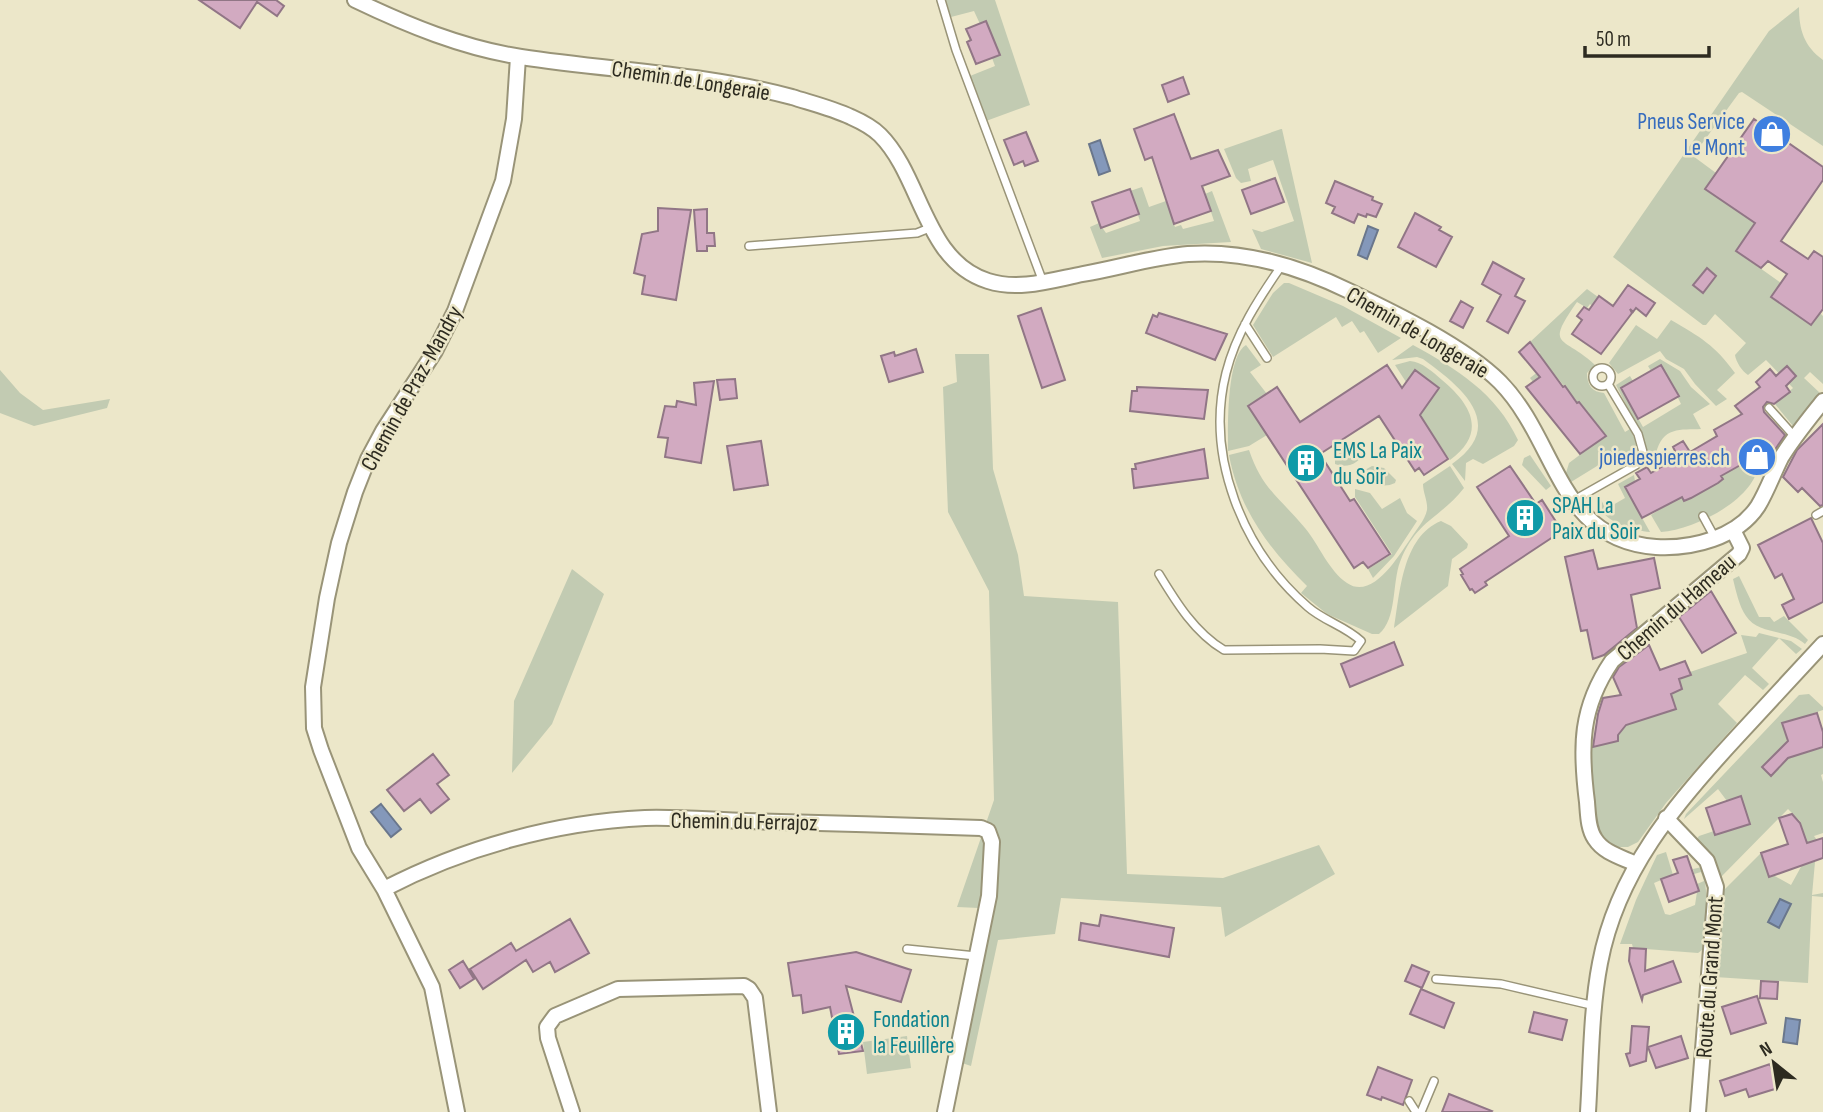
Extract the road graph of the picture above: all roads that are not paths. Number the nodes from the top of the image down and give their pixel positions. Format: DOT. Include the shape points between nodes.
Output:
graph roads {
  1 [pos="355,0"];
  2 [pos="941,0"];
  3 [pos="518,57"];
  4 [pos="933,227"];
  5 [pos="749,246"];
  6 [pos="1282,264"];
  7 [pos="1043,282"];
  8 [pos="1245,324"];
  9 [pos="1267,358"];
  10 [pos="1608,384"];
  11 [pos="1823,401"];
  12 [pos="1769,408"];
  13 [pos="1795,437"];
  14 [pos="1574,500"];
  15 [pos="1703,516"];
  16 [pos="1733,530"];
  17 [pos="1716,538"];
  18 [pos="1159,574"];
  19 [pos="1823,644"];
  20 [pos="1667,818"];
  21 [pos="1636,864"];
  22 [pos="384,889"];
  23 [pos="907,949"];
  24 [pos="975,956"];
  25 [pos="1436,979"];
  26 [pos="1595,1007"];
  27 [pos="1434,1081"];
  28 [pos="1409,1101"];
  29 [pos="457,1112"];
  30 [pos="572,1112"];
  31 [pos="769,1112"];
  32 [pos="945,1112"];
  33 [pos="1419,1112"];
  34 [pos="1588,1112"];
  35 [pos="1698,1112"];
  1 -- 3 [label="street, Chemin de Longeraie" via="455,41"];
  2 -- 7 [label="lane"];
  3 -- 4 [label="street, Chemin de Longeraie" via="735,83 851,117 879,133 893,151"];
  3 -- 22 [label="street, Chemin de Praz-Mandry" via="503,181 455,311 363,470 339,543 318,645 314,728 359,848"];
  4 -- 5 [label="lane" via="917,233"];
  4 -- 7 [label="street, Chemin de Longeraie" via="948,253 967,272 1013,285"];
  6 -- 7 [label="street, Chemin de Longeraie" via="1238,254 1186,254"];
  6 -- 8 [label="lane"];
  6 -- 14 [label="street, Chemin de Longeraie" via="1344,288 1486,370 1518,404"];
  8 -- 9 [label="lane"];
  8 -- 18 [label="lane" via="1226,371 1221,398 1219,427 1232,496 1256,547 1280,578 1308,607 1361,641 1354,651 1224,650 1198,629"];
  10 -- 14 [label="lane" via="1639,435 1643,452 1636,465"];
  11 -- 13 [label="street, Chemin de Longeraie"];
  12 -- 13 [label="lane"];
  13 -- 16 [label="street, Chemin de Longeraie" via="1756,510"];
  14 -- 17 [label="street, Chemin de Longeraie" via="1594,525 1615,538 1657,547"];
  15 -- 17 [label="lane"];
  16 -- 17 [label="street, Chemin de Longeraie"];
  16 -- 21 [label="street, Chemin du Hameau" via="1742,548 1739,554 1612,661 1589,707 1582,752 1591,832 1606,851"];
  19 -- 20 [label="street"];
  20 -- 21 [label="street"];
  20 -- 35 [label="street, Route du Grand Mont" via="1707,862 1716,887"];
  21 -- 26 [label="street" via="1607,932"];
  22 -- 24 [label="street, Chemin du Ferrajoz" via="480,849 539,833 644,818 981,828 991,835 991,865"];
  22 -- 29 [label="street, Chemin de Praz-Mandry" via="432,986"];
  23 -- 24 [label="lane"];
  24 -- 32 [label="street"];
  25 -- 26 [label="lane" via="1501,984"];
  26 -- 34 [label="street"];
  27 -- 33 [label="lane"];
  28 -- 33 [label="lane"];
  30 -- 31 [label="street" via="548,1038 547,1027 555,1016 618,989 744,986 755,998"];
}
